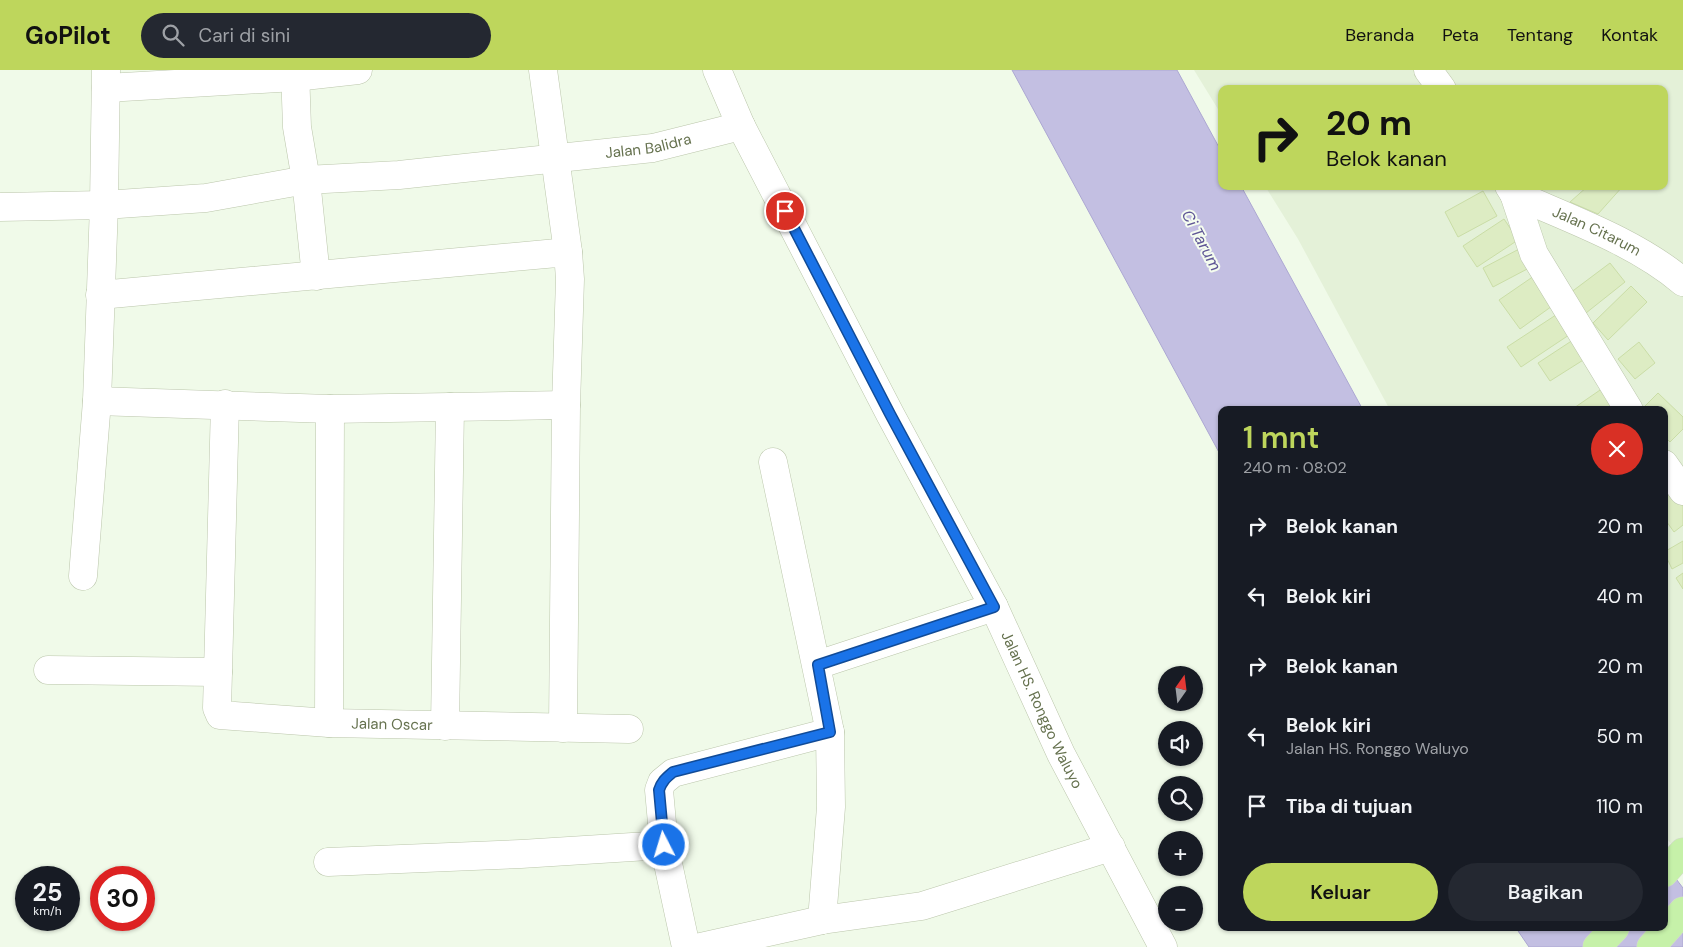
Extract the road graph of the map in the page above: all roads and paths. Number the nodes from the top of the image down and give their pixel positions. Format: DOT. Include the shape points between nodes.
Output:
graph roads {
  1 [pos="358,70"];
  2 [pos="543,70"];
  3 [pos="717,70"];
  4 [pos="1428,70"];
  5 [pos="295,74"];
  6 [pos="106,79"];
  7 [pos="1439,85"];
  8 [pos="742,126"];
  9 [pos="555,160"];
  10 [pos="306,180"];
  11 [pos="1512,190"];
  12 [pos="104,206"];
  13 [pos="0,207"];
  14 [pos="568,252"];
  15 [pos="316,276"];
  16 [pos="1683,282"];
  17 [pos="100,295"];
  18 [pos="97,401"];
  19 [pos="225,404"];
  20 [pos="566,405"];
  21 [pos="1627,406"];
  22 [pos="450,407"];
  23 [pos="330,409"];
  24 [pos="773,462"];
  25 [pos="1668,470"];
  26 [pos="1683,491"];
  27 [pos="83,576"];
  28 [pos="994,607"];
  29 [pos="818,665"];
  30 [pos="48,670"];
  31 [pos="218,672"];
  32 [pos="329,723"];
  33 [pos="445,726"];
  34 [pos="563,728"];
  35 [pos="629,729"];
  36 [pos="830,732"];
  37 [pos="664,845"];
  38 [pos="1111,848"];
  39 [pos="1683,852"];
  40 [pos="328,862"];
  41 [pos="1668,869"];
  42 [pos="1683,911"];
  43 [pos="822,920"];
  44 [pos="1668,928"];
  45 [pos="1612,931"];
  46 [pos="1665,931"];
  47 [pos="686,947"];
  48 [pos="701,947"];
  49 [pos="1163,947"];
  50 [pos="1597,947"];
  51 [pos="1651,947"];
  1 -- 5 [label="street"];
  2 -- 9 [label="street"];
  3 -- 8 [label="street, Jalan HS. Ronggo Waluyo"];
  4 -- 7 [label="street"];
  5 -- 6 [label="street"];
  5 -- 10 [label="street" via="297,128"];
  6 -- 12 [label="street"];
  8 -- 9 [label="street, Jalan Balidra" via="653,148"];
  8 -- 28 [label="street, Jalan HS. Ronggo Waluyo" via="890,414"];
  9 -- 10 [label="street, Jalan Balidra"];
  9 -- 14 [label="street"];
  10 -- 12 [label="street, Jalan Balidra" via="206,198"];
  10 -- 15 [label="street"];
  11 -- 16 [label="street, Jalan Citarum" via="1620,243"];
  11 -- 21 [label="street" via="1534,254"];
  12 -- 13 [label="street, Jalan Balidra"];
  12 -- 17 [label="street"];
  14 -- 15 [label="street"];
  14 -- 20 [label="street"];
  15 -- 17 [label="street"];
  17 -- 18 [label="street"];
  18 -- 19 [label="street"];
  18 -- 27 [label="street"];
  19 -- 23 [label="street"];
  19 -- 31 [label="street"];
  20 -- 22 [label="street"];
  20 -- 34 [label="street"];
  22 -- 23 [label="street"];
  22 -- 33 [label="street"];
  23 -- 32 [label="street"];
  24 -- 29 [label="street"];
  25 -- 26 [label="street"];
  28 -- 29 [label="street"];
  28 -- 38 [label="street, Jalan HS. Ronggo Waluyo" via="1061,754"];
  29 -- 36 [label="street"];
  30 -- 31 [label="street"];
  31 -- 32 [label="street, Jalan Oscar" via="217,708 220,715"];
  32 -- 33 [label="street, Jalan Oscar"];
  33 -- 34 [label="street, Jalan Oscar"];
  34 -- 35 [label="street, Jalan Oscar"];
  36 -- 37 [label="street" via="673,772 662,782 659,790"];
  36 -- 43 [label="street" via="831,808"];
  37 -- 40 [label="street"];
  37 -- 47 [label="street"];
  38 -- 43 [label="street" via="922,906"];
  38 -- 49 [label="street, Jalan HS. Ronggo Waluyo"];
  39 -- 41 [label="main road"];
  42 -- 44 [label="main road"];
  43 -- 48 [label="street"];
  45 -- 50 [label="main road"];
  46 -- 51 [label="main road"];
}
